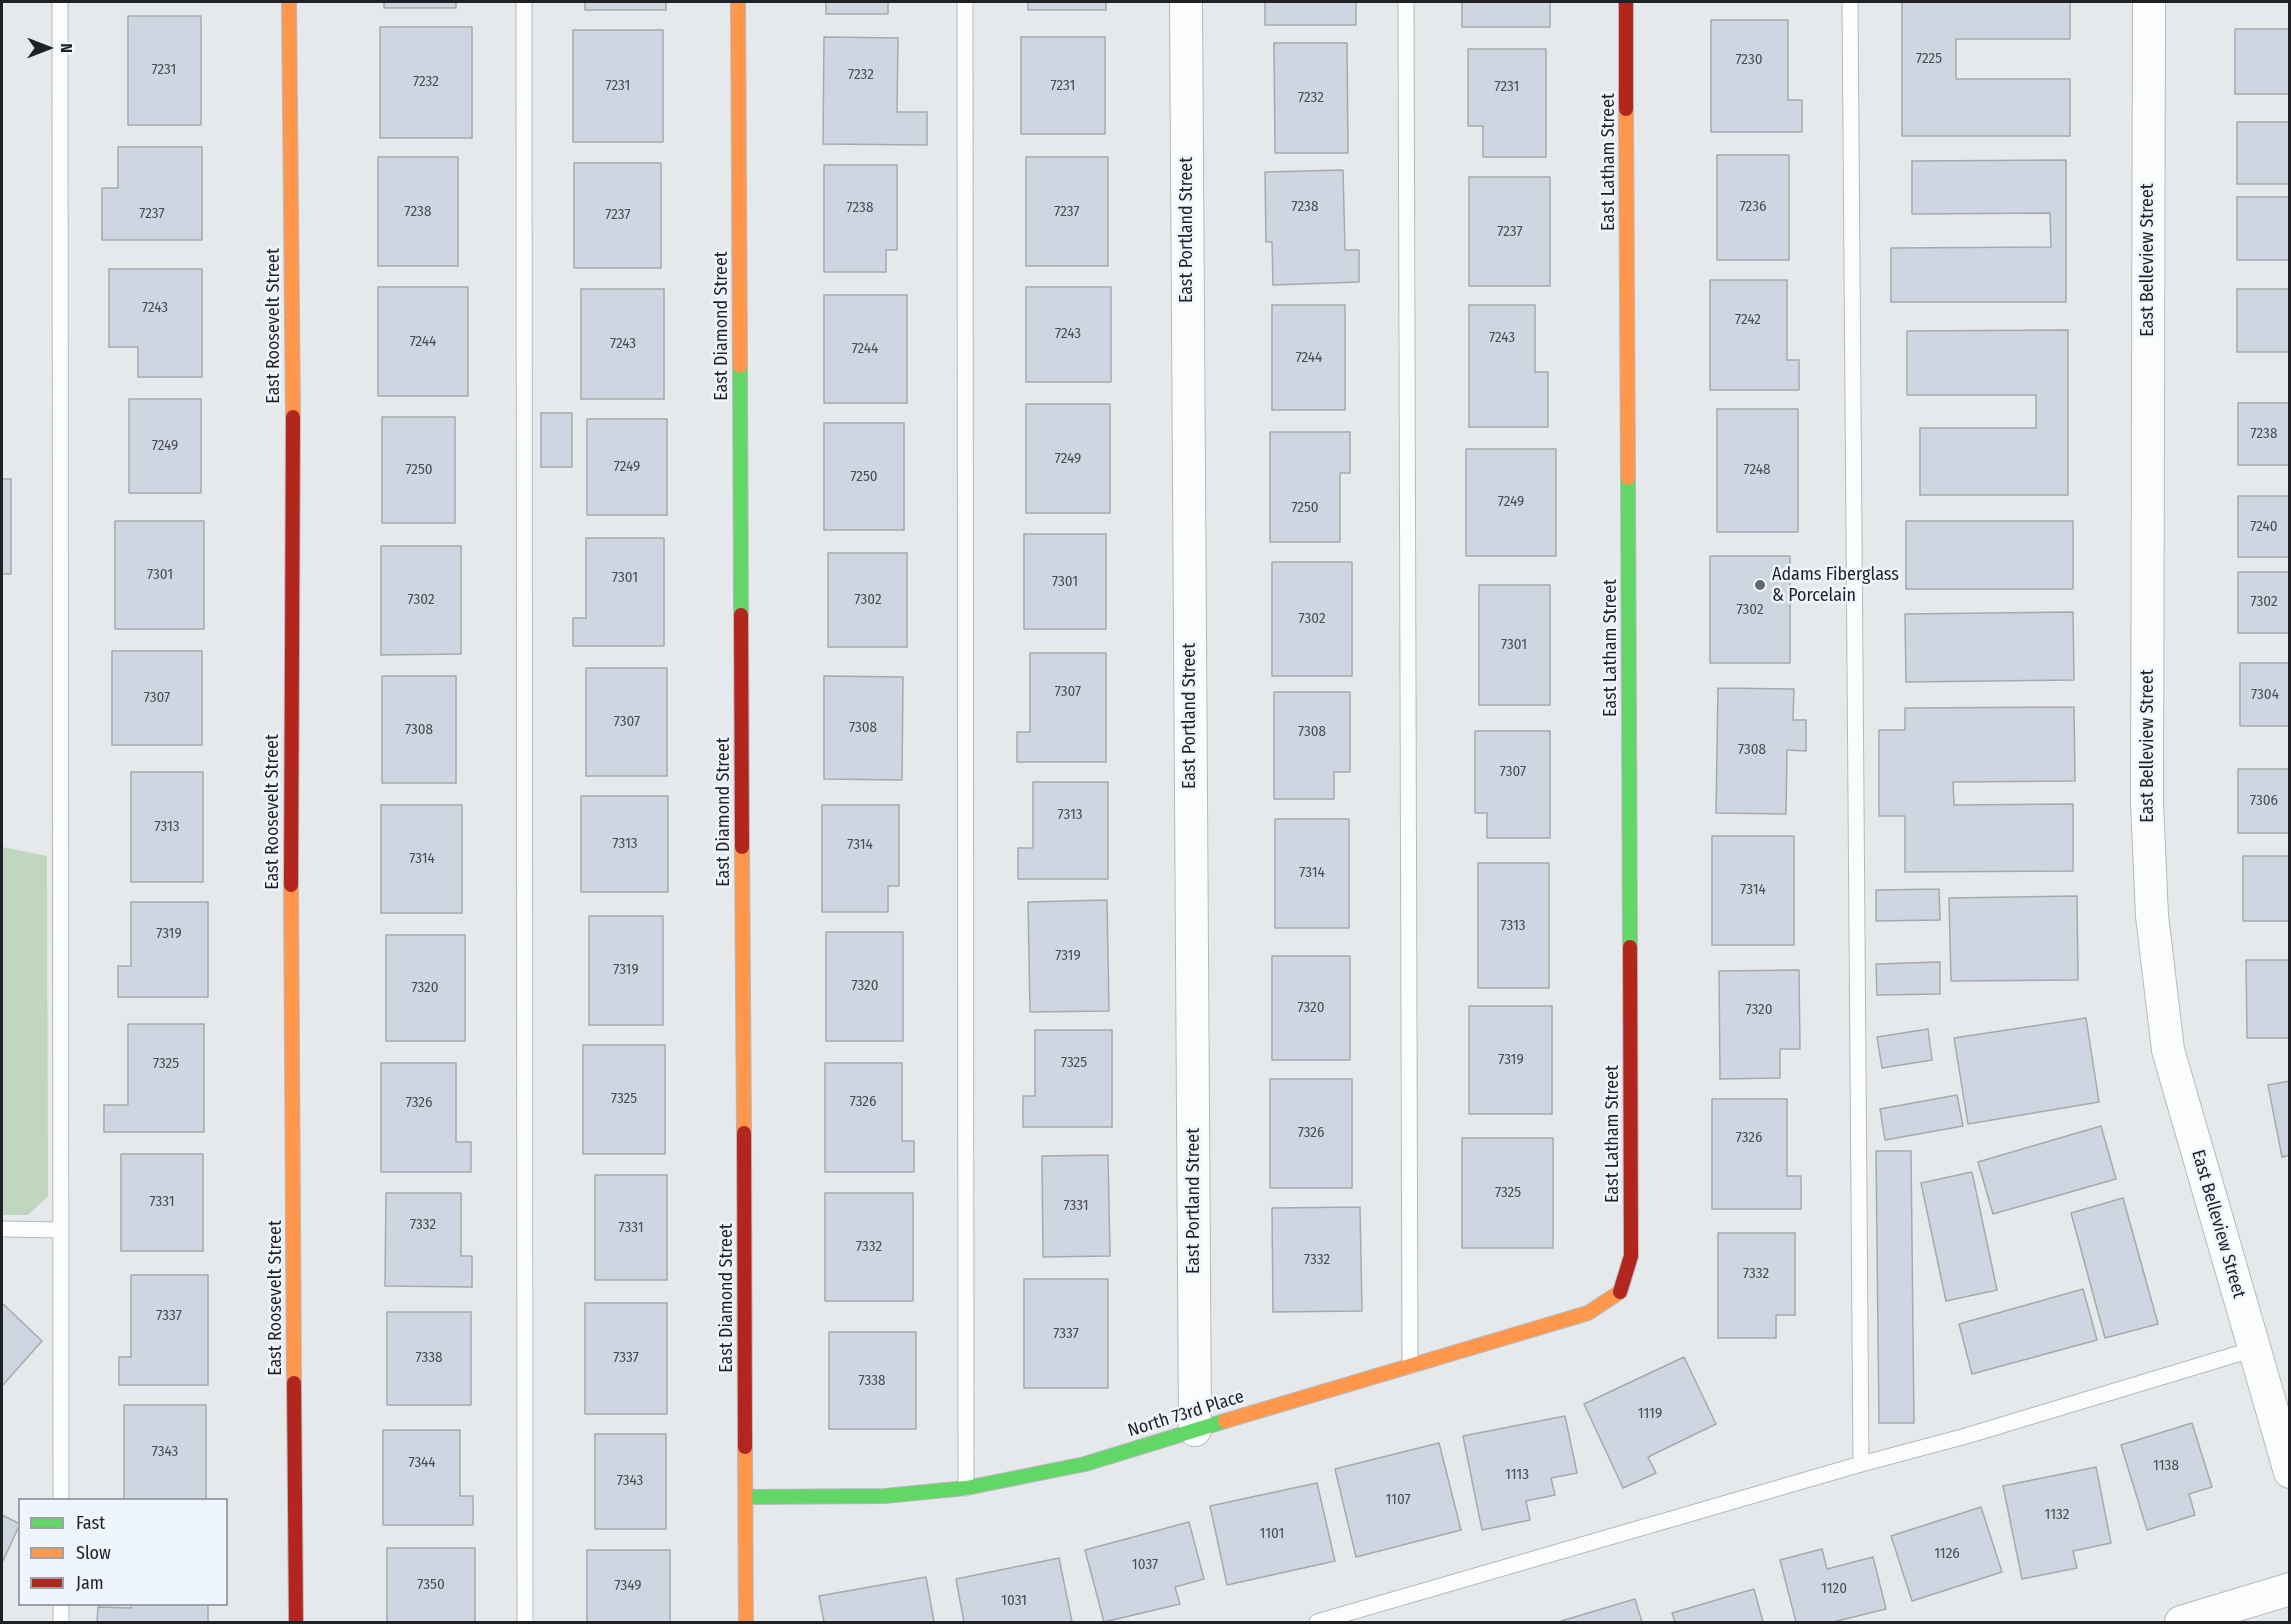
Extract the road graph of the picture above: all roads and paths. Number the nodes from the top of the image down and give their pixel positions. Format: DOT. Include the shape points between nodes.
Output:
graph roads {
  1 [pos="60,2"];
  2 [pos="289,2"];
  3 [pos="524,2"];
  4 [pos="738,2"];
  5 [pos="965,2"];
  6 [pos="1186,2"];
  7 [pos="1406,2"];
  8 [pos="1626,2"];
  9 [pos="1850,2"];
  10 [pos="2149,2"];
  11 [pos="2,1229"];
  12 [pos="61,1230"];
  13 [pos="1620,1292"];
  14 [pos="2254,1349"];
  15 [pos="1410,1366"];
  16 [pos="1195,1430"];
  17 [pos="1861,1464"];
  18 [pos="2289,1472"];
  19 [pos="966,1488"];
  20 [pos="746,1497"];
  21 [pos="61,1498"];
  22 [pos="2289,1589"];
  23 [pos="61,1606"];
  24 [pos="61,1623"];
  25 [pos="296,1623"];
  26 [pos="525,1623"];
  27 [pos="746,1623"];
  28 [pos="1317,1623"];
  29 [pos="2181,1623"];
  1 -- 12 [label="lane"];
  2 -- 25 [label="street, East Roosevelt Street"];
  3 -- 26 [label="lane"];
  4 -- 20 [label="street, East Diamond Street"];
  5 -- 19 [label="lane"];
  6 -- 16 [label="street, East Portland Street"];
  7 -- 15 [label="lane"];
  8 -- 13 [label="street, East Latham Street" via="1631,1256"];
  9 -- 17 [label="lane"];
  10 -- 14 [label="street, East Belleview Street" via="2147,803 2152,916 2168,1050"];
  11 -- 12 [label="lane"];
  12 -- 21 [label="lane"];
  13 -- 15 [label="street, North 73rd Place" via="1588,1313"];
  14 -- 17 [label="lane"];
  14 -- 18 [label="street, East Belleview Street"];
  15 -- 16 [label="street, North 73rd Place"];
  16 -- 19 [label="street, North 73rd Place" via="1085,1464"];
  17 -- 28 [label="lane"];
  19 -- 20 [label="street, North 73rd Place" via="885,1496"];
  20 -- 27 [label="street, East Diamond Street"];
  22 -- 29 [label="street"];
  23 -- 24 [label="lane"];
}
